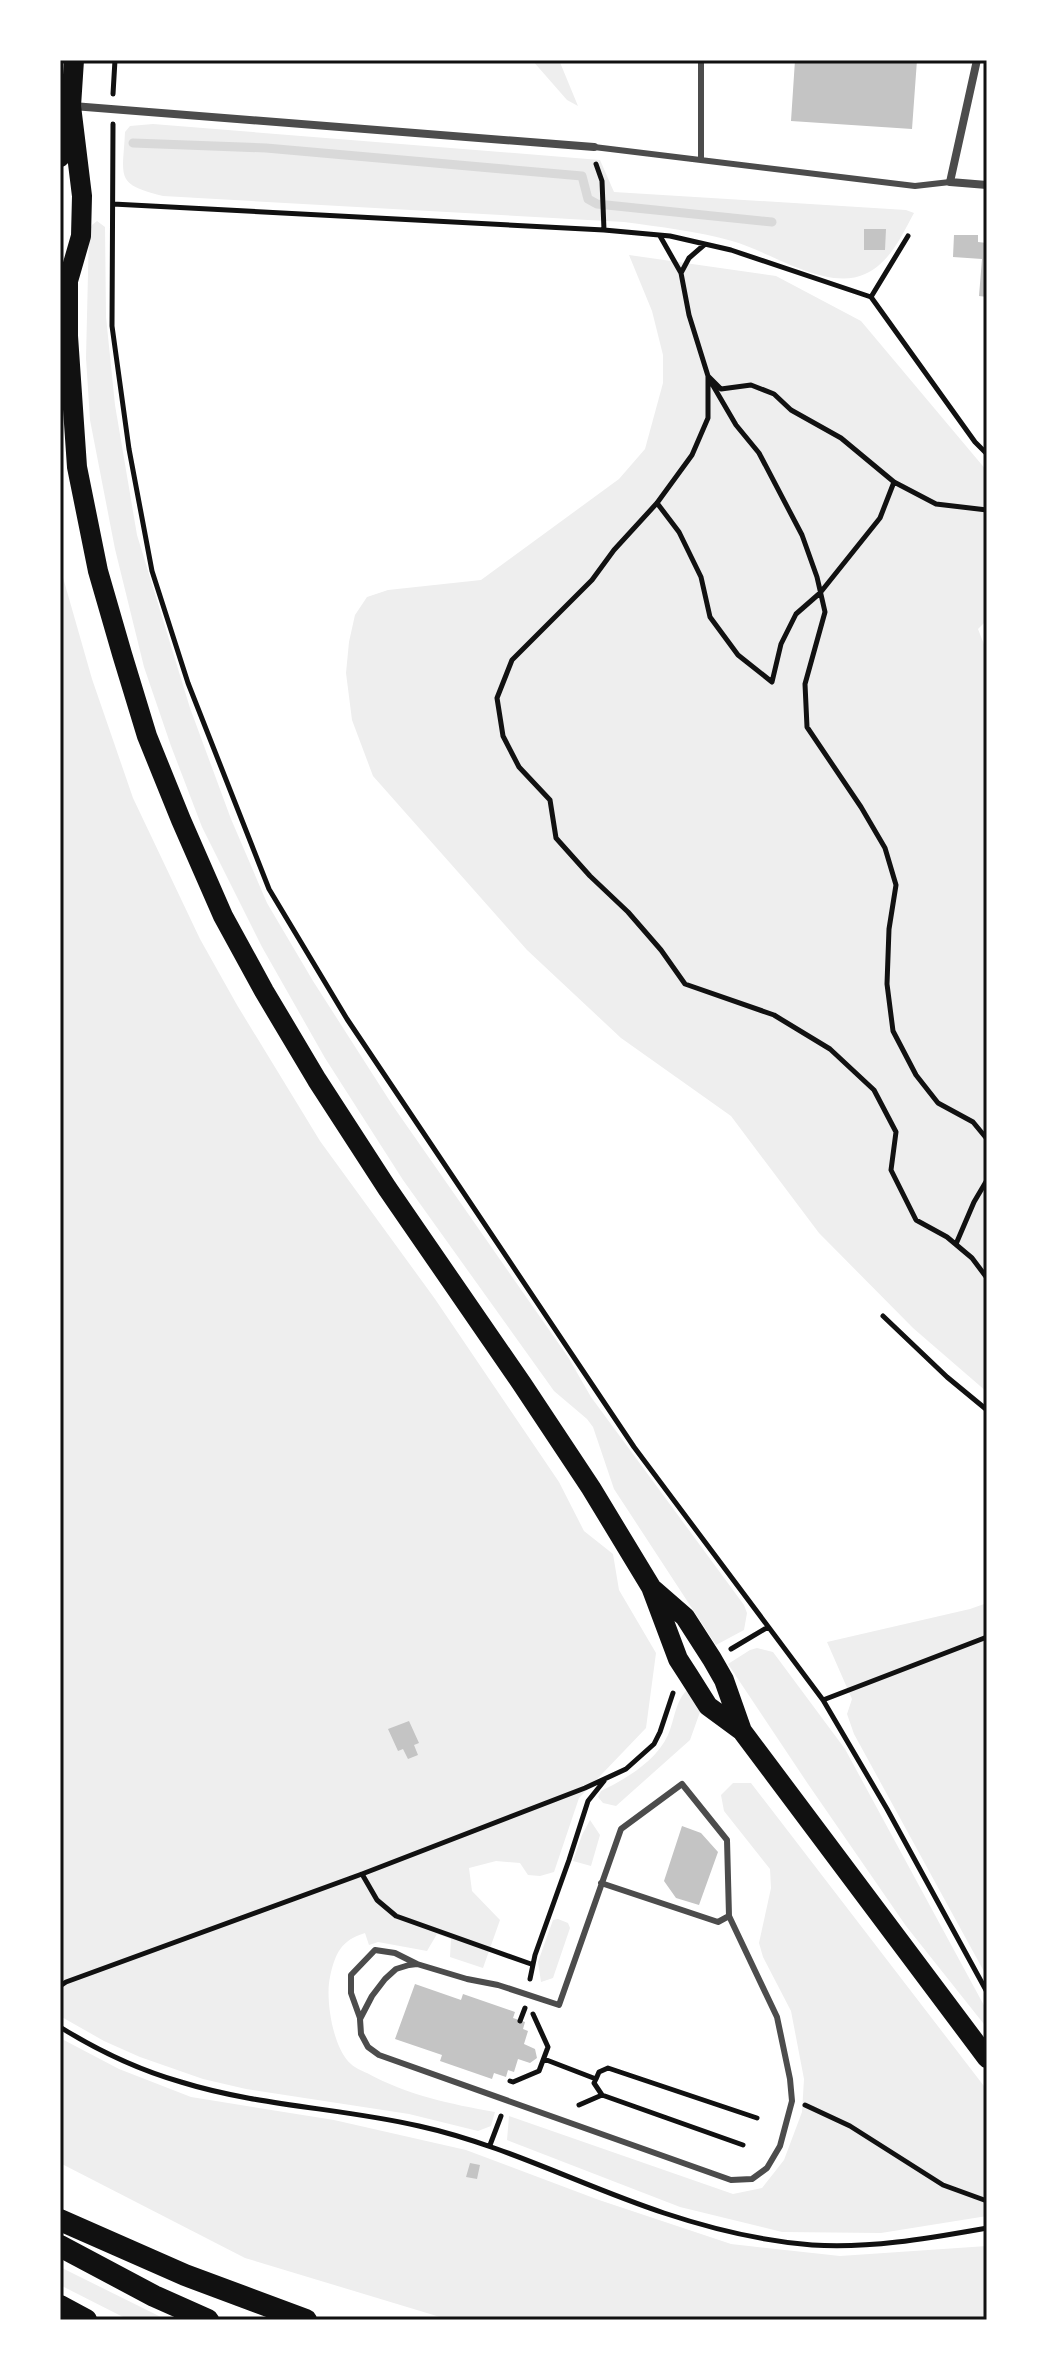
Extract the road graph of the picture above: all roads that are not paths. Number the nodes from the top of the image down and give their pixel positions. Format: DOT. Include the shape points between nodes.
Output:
graph roads {
  1 [pos="74,60"];
  2 [pos="701,60"];
  3 [pos="977,60"];
  4 [pos="71,106"];
  5 [pos="592,147"];
  6 [pos="60,157"];
  7 [pos="701,160"];
  8 [pos="950,182"];
  9 [pos="987,185"];
  10 [pos="60,260"];
  11 [pos="68,281"];
  12 [pos="651,1587"];
  13 [pos="742,1731"];
  14 [pos="601,1883"];
  15 [pos="729,1916"];
  16 [pos="417,1964"];
  17 [pos="360,2019"];
  18 [pos="987,2058"];
  19 [pos="60,2220"];
  20 [pos="60,2246"];
  21 [pos="60,2306"];
  22 [pos="86,2320"];
  23 [pos="208,2320"];
  24 [pos="306,2320"];
  1 -- 4 [label="main road"];
  2 -- 7 [label="lane"];
  3 -- 8 [label="street"];
  4 -- 5 [label="street"];
  4 -- 6 [label="main road"];
  4 -- 11 [label="main road" via="82,196 81,236"];
  5 -- 7 [label="lane"];
  7 -- 8 [label="lane" via="915,186"];
  8 -- 9 [label="street"];
  10 -- 11 [label="main road"];
  11 -- 12 [label="main road" via="77,467 98,571 147,736 223,916 317,1080 591,1488"];
  12 -- 13 [label="main road" via="685,1617 712,1659"];
  12 -- 13 [label="main road" via="678,1659 708,1706"];
  13 -- 18 [label="main road"];
  14 -- 15 [label="lane" via="718,1922"];
  14 -- 15 [label="lane" via="621,1829 682,1784 727,1840"];
  14 -- 16 [label="lane" via="559,2005"];
  15 -- 17 [label="lane" via="777,2017 792,2101 780,2146 767,2168 752,2179 731,2180 379,2055 361,2034"];
  16 -- 17 [label="lane" via="396,1969 385,1979"];
  16 -- 17 [label="lane" via="375,1950 351,1975"];
  19 -- 24 [label="highway"];
  20 -- 23 [label="highway"];
  21 -- 22 [label="highway"];
}
